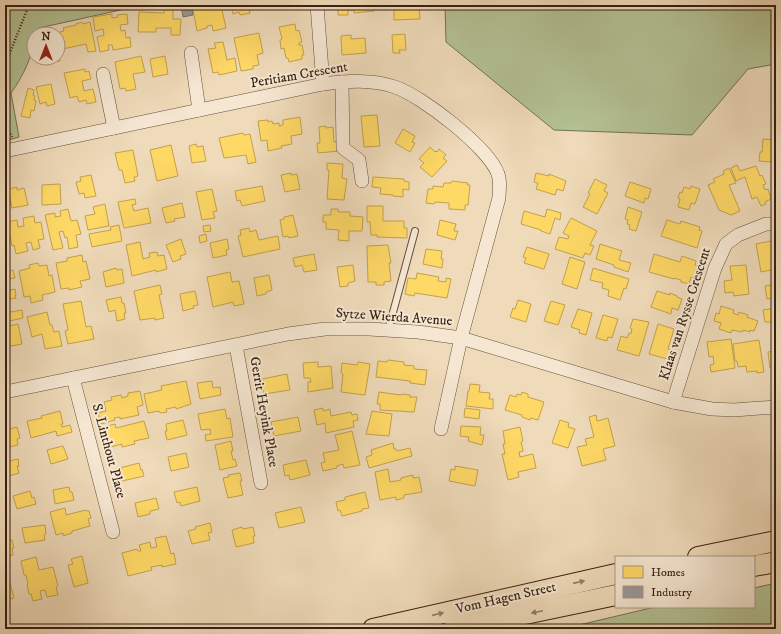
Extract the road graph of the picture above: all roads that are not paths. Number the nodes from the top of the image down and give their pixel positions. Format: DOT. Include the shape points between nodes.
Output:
graph roads {
  1 [pos="317,5"];
  2 [pos="191,53"];
  3 [pos="103,74"];
  4 [pos="342,82"];
  5 [pos="323,84"];
  6 [pos="199,110"];
  7 [pos="114,128"];
  8 [pos="5,151"];
  9 [pos="362,181"];
  10 [pos="776,224"];
  11 [pos="414,231"];
  12 [pos="388,331"];
  13 [pos="460,338"];
  14 [pos="236,346"];
  15 [pos="73,378"];
  16 [pos="5,392"];
  17 [pos="672,402"];
  18 [pos="776,407"];
  19 [pos="441,430"];
  20 [pos="261,483"];
  21 [pos="113,532"];
  22 [pos="776,541"];
  23 [pos="703,556"];
  24 [pos="776,562"];
  25 [pos="755,566"];
  26 [pos="615,574"];
  27 [pos="615,595"];
  28 [pos="373,629"];
  29 [pos="453,629"];
  1 -- 5 [label="street"];
  2 -- 6 [label="street"];
  3 -- 7 [label="street"];
  4 -- 5 [label="street, Peritiam Crescent"];
  4 -- 9 [label="street" via="343,148 359,160"];
  4 -- 13 [label="street, Peritiam Crescent" via="382,84 406,91 420,99 479,148 498,173 499,198"];
  5 -- 6 [label="street, Peritiam Crescent"];
  6 -- 7 [label="street, Peritiam Crescent"];
  7 -- 8 [label="street, Peritiam Crescent"];
  10 -- 17 [label="street, Klaas van Rysse Crescent" via="766,224 738,235 726,244 715,268"];
  11 -- 12 [label="lane"];
  12 -- 13 [label="street, Sytze Wierda Avenue"];
  12 -- 14 [label="street, Sytze Wierda Avenue" via="325,329 288,334"];
  13 -- 17 [label="street, Sytze Wierda Avenue"];
  13 -- 19 [label="street, Peritiam Crescent"];
  14 -- 15 [label="street, Sytze Wierda Avenue"];
  14 -- 20 [label="street, Gerrit Heyink Place"];
  15 -- 16 [label="street, Sytze Wierda Avenue"];
  15 -- 21 [label="street, S. Linthout Place"];
  17 -- 18 [label="street, Sytze Wierda Avenue" via="712,409"];
  22 -- 23 [label="main road"];
  24 -- 25 [label="main road"];
  28 -- 26 [label="main road, Vom Hagen Street, one-way"];
  27 -- 29 [label="main road, Vom Hagen Street, one-way"];
}
